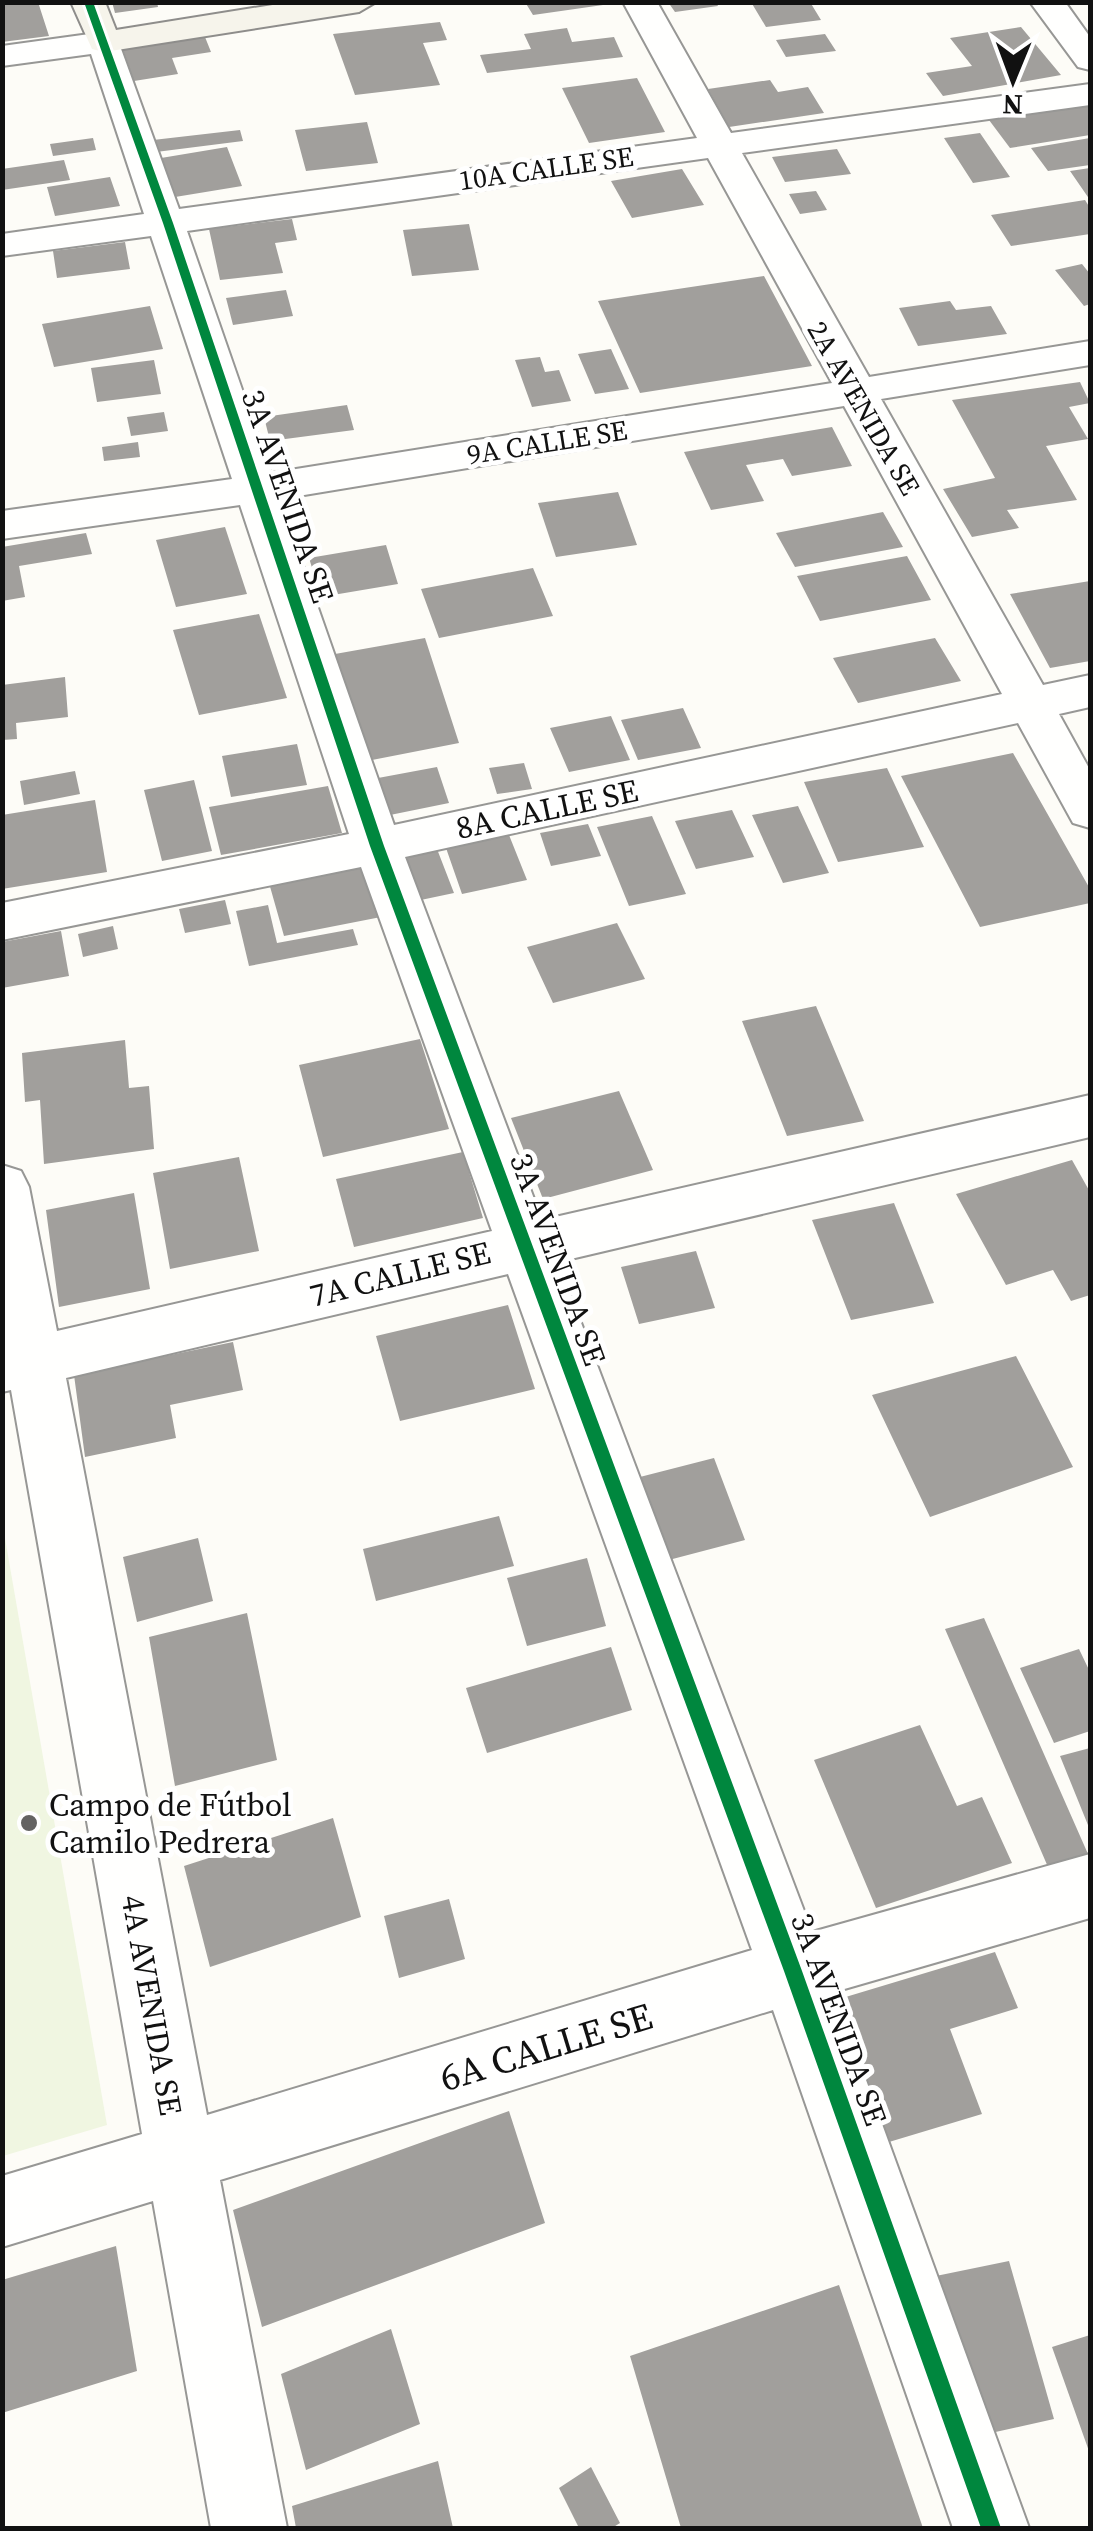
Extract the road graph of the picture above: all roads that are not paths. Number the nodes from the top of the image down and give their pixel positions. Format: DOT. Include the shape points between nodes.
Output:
graph roads {
  1 [pos="359,2"];
  2 [pos="640,2"];
  3 [pos="1047,2"];
  4 [pos="96,22"];
  5 [pos="2,56"];
  6 [pos="1090,60"];
  7 [pos="1090,94"];
  8 [pos="715,144"];
  9 [pos="168,222"];
  10 [pos="2,245"];
  11 [pos="1090,353"];
  12 [pos="854,392"];
  13 [pos="256,489"];
  14 [pos="2,525"];
  15 [pos="1090,691"];
  16 [pos="1032,704"];
  17 [pos="1090,812"];
  18 [pos="377,846"];
  19 [pos="2,922"];
  20 [pos="1090,1116"];
  21 [pos="2,1187"];
  22 [pos="523,1244"];
  23 [pos="18,1365"];
  24 [pos="1090,1886"];
  25 [pos="794,1971"];
  26 [pos="181,2158"];
  27 [pos="2,2212"];
  28 [pos="249,2528"];
  29 [pos="991,2528"];
  1 -- 4 [label="street"];
  2 -- 8 [label="street, 2A AVENIDA SE"];
  3 -- 6 [label="street"];
  4 -- 5 [label="street"];
  4 -- 9 [label="street, 3A AVENIDA SE"];
  7 -- 8 [label="street, 10A CALLE SE"];
  8 -- 9 [label="street, 10A CALLE SE"];
  8 -- 12 [label="street, 2A AVENIDA SE"];
  9 -- 10 [label="street, 10A CALLE SE"];
  9 -- 13 [label="street, 3A AVENIDA SE"];
  11 -- 12 [label="street, 9A CALLE SE"];
  12 -- 13 [label="street, 9A CALLE SE"];
  12 -- 16 [label="street, 2A AVENIDA SE"];
  13 -- 14 [label="street, 9A CALLE SE"];
  13 -- 18 [label="street, 3A AVENIDA SE"];
  15 -- 16 [label="street, 8A CALLE SE"];
  16 -- 17 [label="street, 2A AVENIDA SE"];
  16 -- 18 [label="street, 8A CALLE SE"];
  18 -- 19 [label="street, 8A CALLE SE"];
  18 -- 22 [label="street, 3A AVENIDA SE"];
  20 -- 22 [label="street, 7A CALLE SE"];
  21 -- 23 [label="street, 4A AVENIDA SE"];
  22 -- 23 [label="street, 7A CALLE SE"];
  22 -- 25 [label="street, 3A AVENIDA SE"];
  23 -- 26 [label="street, 4A AVENIDA SE"];
  24 -- 25 [label="street, 6A CALLE SE"];
  25 -- 26 [label="street, 6A CALLE SE"];
  25 -- 29 [label="street, 3A AVENIDA SE"];
  26 -- 27 [label="street, 6A CALLE SE"];
  26 -- 28 [label="street, 4A AVENIDA SE"];
}
